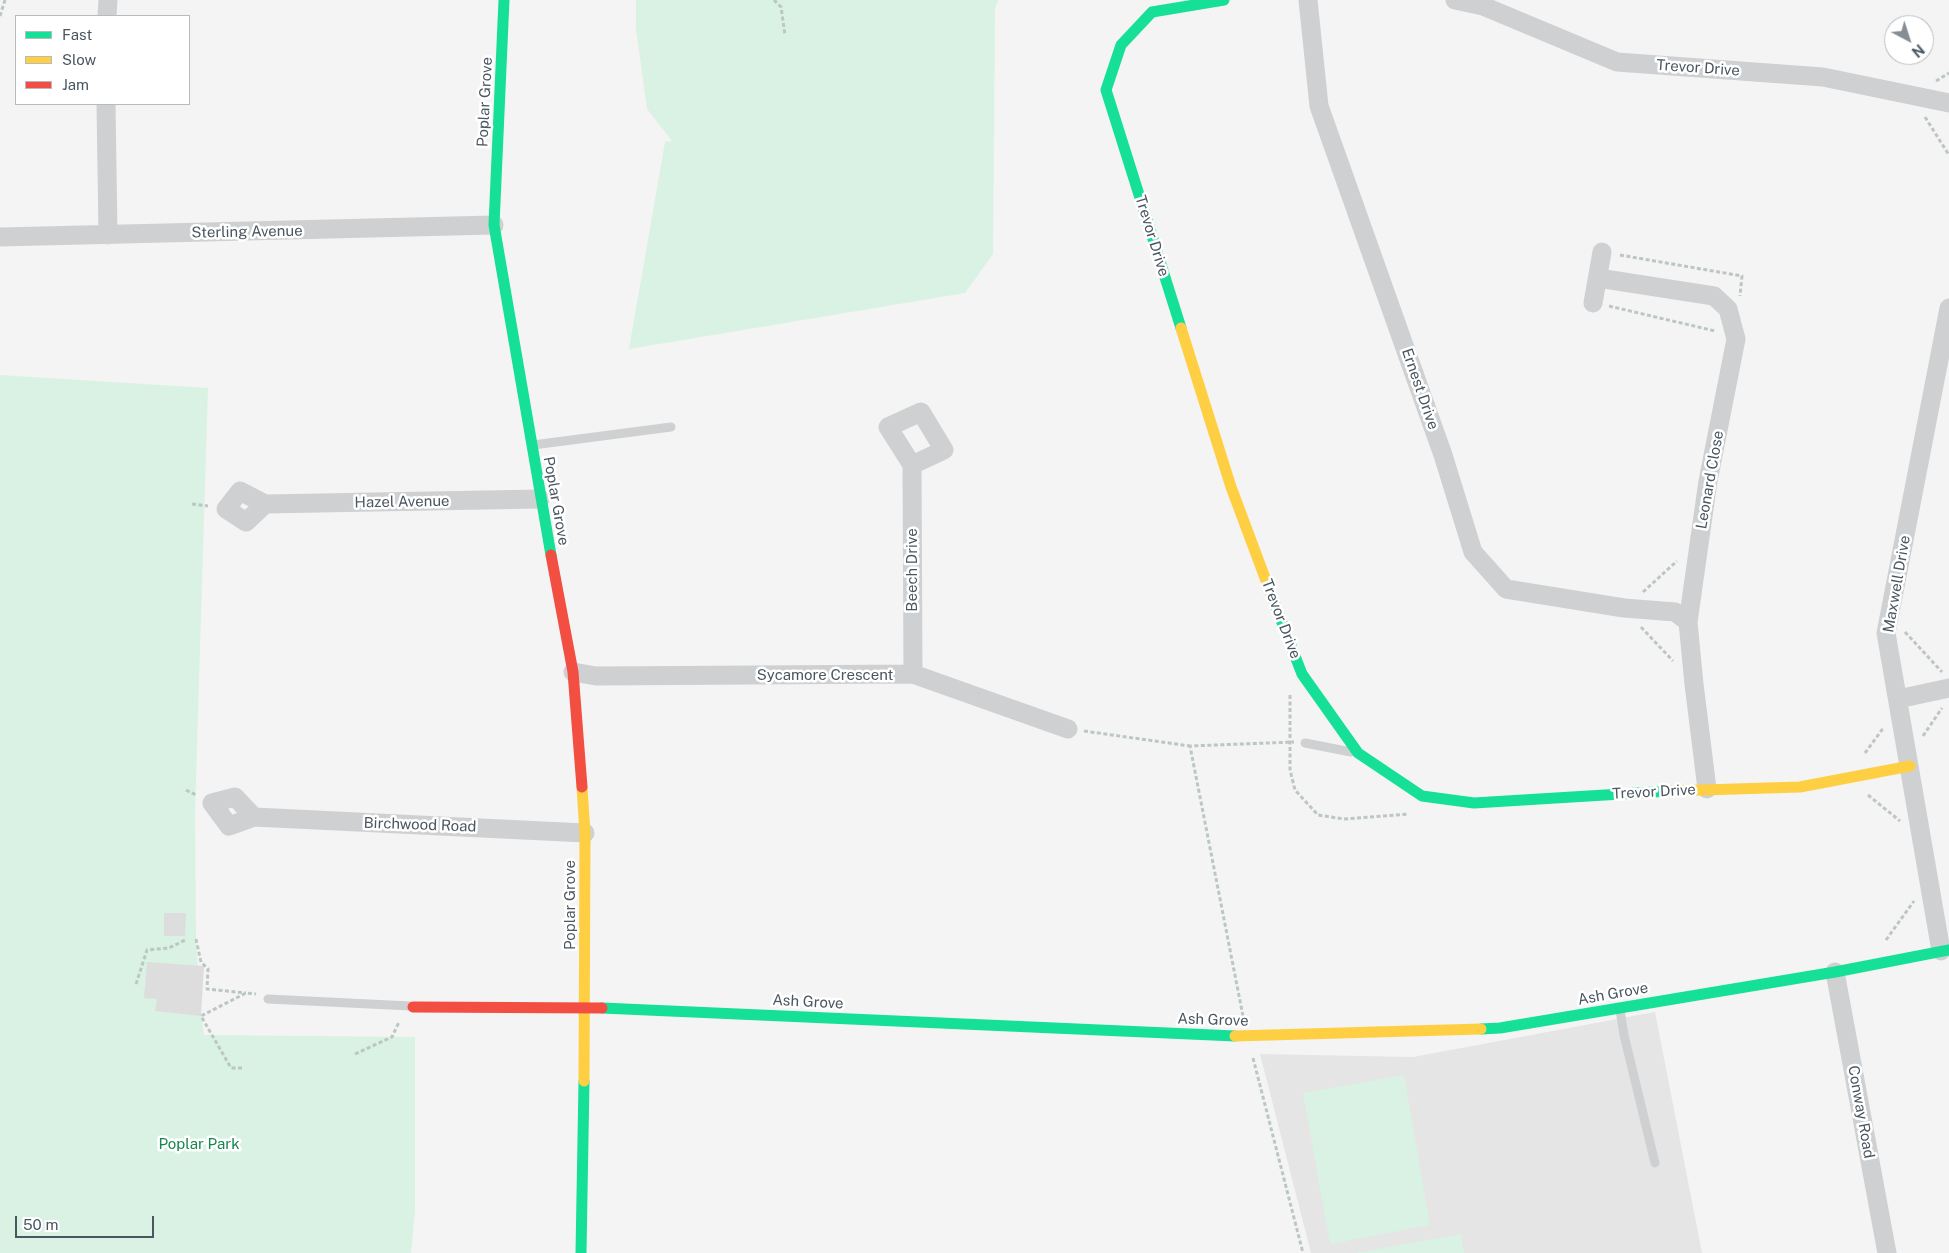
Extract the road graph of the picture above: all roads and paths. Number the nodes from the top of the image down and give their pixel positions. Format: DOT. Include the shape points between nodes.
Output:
graph roads {
  1 [pos="5,0"];
  2 [pos="108,0"];
  3 [pos="504,0"];
  4 [pos="774,0"];
  5 [pos="1224,0"];
  6 [pos="1308,0"];
  7 [pos="1455,0"];
  8 [pos="107,15"];
  9 [pos="0,16"];
  10 [pos="785,35"];
  11 [pos="1912,95"];
  12 [pos="1949,103"];
  13 [pos="106,105"];
  14 [pos="1949,155"];
  15 [pos="494,225"];
  16 [pos="108,235"];
  17 [pos="0,236"];
  18 [pos="1602,252"];
  19 [pos="1598,278"];
  20 [pos="1593,303"];
  21 [pos="1949,308"];
  22 [pos="1736,339"];
  23 [pos="671,427"];
  24 [pos="531,445"];
  25 [pos="912,465"];
  26 [pos="540,499"];
  27 [pos="265,504"];
  28 [pos="1699,542"];
  29 [pos="1624,608"];
  30 [pos="1890,616"];
  31 [pos="1688,622"];
  32 [pos="573,672"];
  33 [pos="913,674"];
  34 [pos="1694,684"];
  35 [pos="1945,688"];
  36 [pos="1290,693"];
  37 [pos="1899,702"];
  38 [pos="1068,729"];
  39 [pos="1290,742"];
  40 [pos="1305,743"];
  41 [pos="1190,746"];
  42 [pos="1358,753"];
  43 [pos="1864,754"];
  44 [pos="1909,762"];
  45 [pos="1847,778"];
  46 [pos="1707,789"];
  47 [pos="1413,814"];
  48 [pos="254,818"];
  49 [pos="585,832"];
  50 [pos="1922,839"];
  51 [pos="1929,879"];
  52 [pos="187,939"];
  53 [pos="196,939"];
  54 [pos="1884,942"];
  55 [pos="1945,950"];
  56 [pos="1835,972"];
  57 [pos="136,984"];
  58 [pos="246,993"];
  59 [pos="268,999"];
  60 [pos="409,1006"];
  61 [pos="585,1008"];
  62 [pos="1620,1008"];
  63 [pos="1247,1037"];
  64 [pos="356,1054"];
  65 [pos="242,1068"];
  66 [pos="1655,1163"];
  67 [pos="581,1253"];
  68 [pos="1303,1253"];
  69 [pos="1886,1253"];
  1 -- 9 [label="path"];
  2 -- 8 [label="street"];
  3 -- 15 [label="street, Poplar Grove"];
  4 -- 10 [label="path" via="781,7"];
  5 -- 42 [label="street, Trevor Drive" via="1152,12 1121,44 1106,90 1231,487 1290,644 1302,674"];
  6 -- 29 [label="street, Ernest Drive" via="1319,106 1443,455 1473,552 1506,589"];
  7 -- 11 [label="street, Trevor Drive" via="1483,6 1617,62 1824,78"];
  11 -- 12 [label="street, Trevor Drive"];
  11 -- 14 [label="path"];
  13 -- 16 [label="street"];
  15 -- 16 [label="street, Sterling Avenue"];
  15 -- 24 [label="street, Poplar Grove"];
  16 -- 17 [label="street, Sterling Avenue"];
  18 -- 19 [label="street"];
  19 -- 20 [label="street"];
  19 -- 22 [label="street, Leonard Close" via="1714,296 1728,309"];
  20 -- 22 [label="path" via="1704,327"];
  21 -- 30 [label="street, Maxwell Drive"];
  22 -- 28 [label="street, Leonard Close"];
  23 -- 24 [label="lane"];
  24 -- 26 [label="street, Poplar Grove"];
  25 -- 33 [label="street, Beech Drive"];
  26 -- 27 [label="street, Hazel Avenue"];
  26 -- 32 [label="street, Poplar Grove"];
  28 -- 29 [label="path"];
  28 -- 31 [label="street, Leonard Close"];
  29 -- 31 [label="street, Ernest Drive" via="1675,612"];
  29 -- 34 [label="path"];
  30 -- 35 [label="path"];
  30 -- 37 [label="street, Maxwell Drive" via="1886,633"];
  31 -- 34 [label="street, Leonard Close"];
  32 -- 33 [label="street, Sycamore Crescent" via="596,676"];
  32 -- 49 [label="street, Poplar Grove"];
  33 -- 38 [label="street, Sycamore Crescent"];
  34 -- 46 [label="street, Leonard Close"];
  35 -- 37 [label="street"];
  35 -- 44 [label="path"];
  36 -- 39 [label="path"];
  37 -- 43 [label="path"];
  37 -- 44 [label="street, Maxwell Drive"];
  38 -- 41 [label="path"];
  39 -- 40 [label="path"];
  39 -- 41 [label="path"];
  39 -- 47 [label="path" via="1290,770 1295,790 1318,815 1344,820"];
  40 -- 42 [label="lane"];
  41 -- 63 [label="path"];
  42 -- 46 [label="street, Trevor Drive" via="1422,796 1474,803"];
  44 -- 45 [label="street, Trevor Drive"];
  44 -- 50 [label="street, Maxwell Drive"];
  45 -- 46 [label="street, Trevor Drive" via="1800,787"];
  45 -- 50 [label="path"];
  48 -- 49 [label="street, Birchwood Road"];
  49 -- 61 [label="street, Poplar Grove"];
  50 -- 51 [label="street, Maxwell Drive"];
  51 -- 54 [label="path"];
  51 -- 55 [label="street, Maxwell Drive"];
  52 -- 57 [label="path" via="169,948 147,950"];
  53 -- 58 [label="path" via="201,962 208,969 207,989"];
  55 -- 56 [label="street, Ash Grove"];
  56 -- 62 [label="street, Ash Grove"];
  56 -- 69 [label="street, Conway Road"];
  58 -- 59 [label="path"];
  58 -- 65 [label="path" via="201,1016 231,1068"];
  59 -- 60 [label="lane"];
  60 -- 61 [label="street"];
  60 -- 64 [label="path" via="392,1037"];
  61 -- 63 [label="street, Ash Grove"];
  61 -- 67 [label="street, Poplar Grove"];
  62 -- 63 [label="street, Ash Grove" via="1500,1028"];
  62 -- 66 [label="lane"];
  63 -- 68 [label="path"];
}
